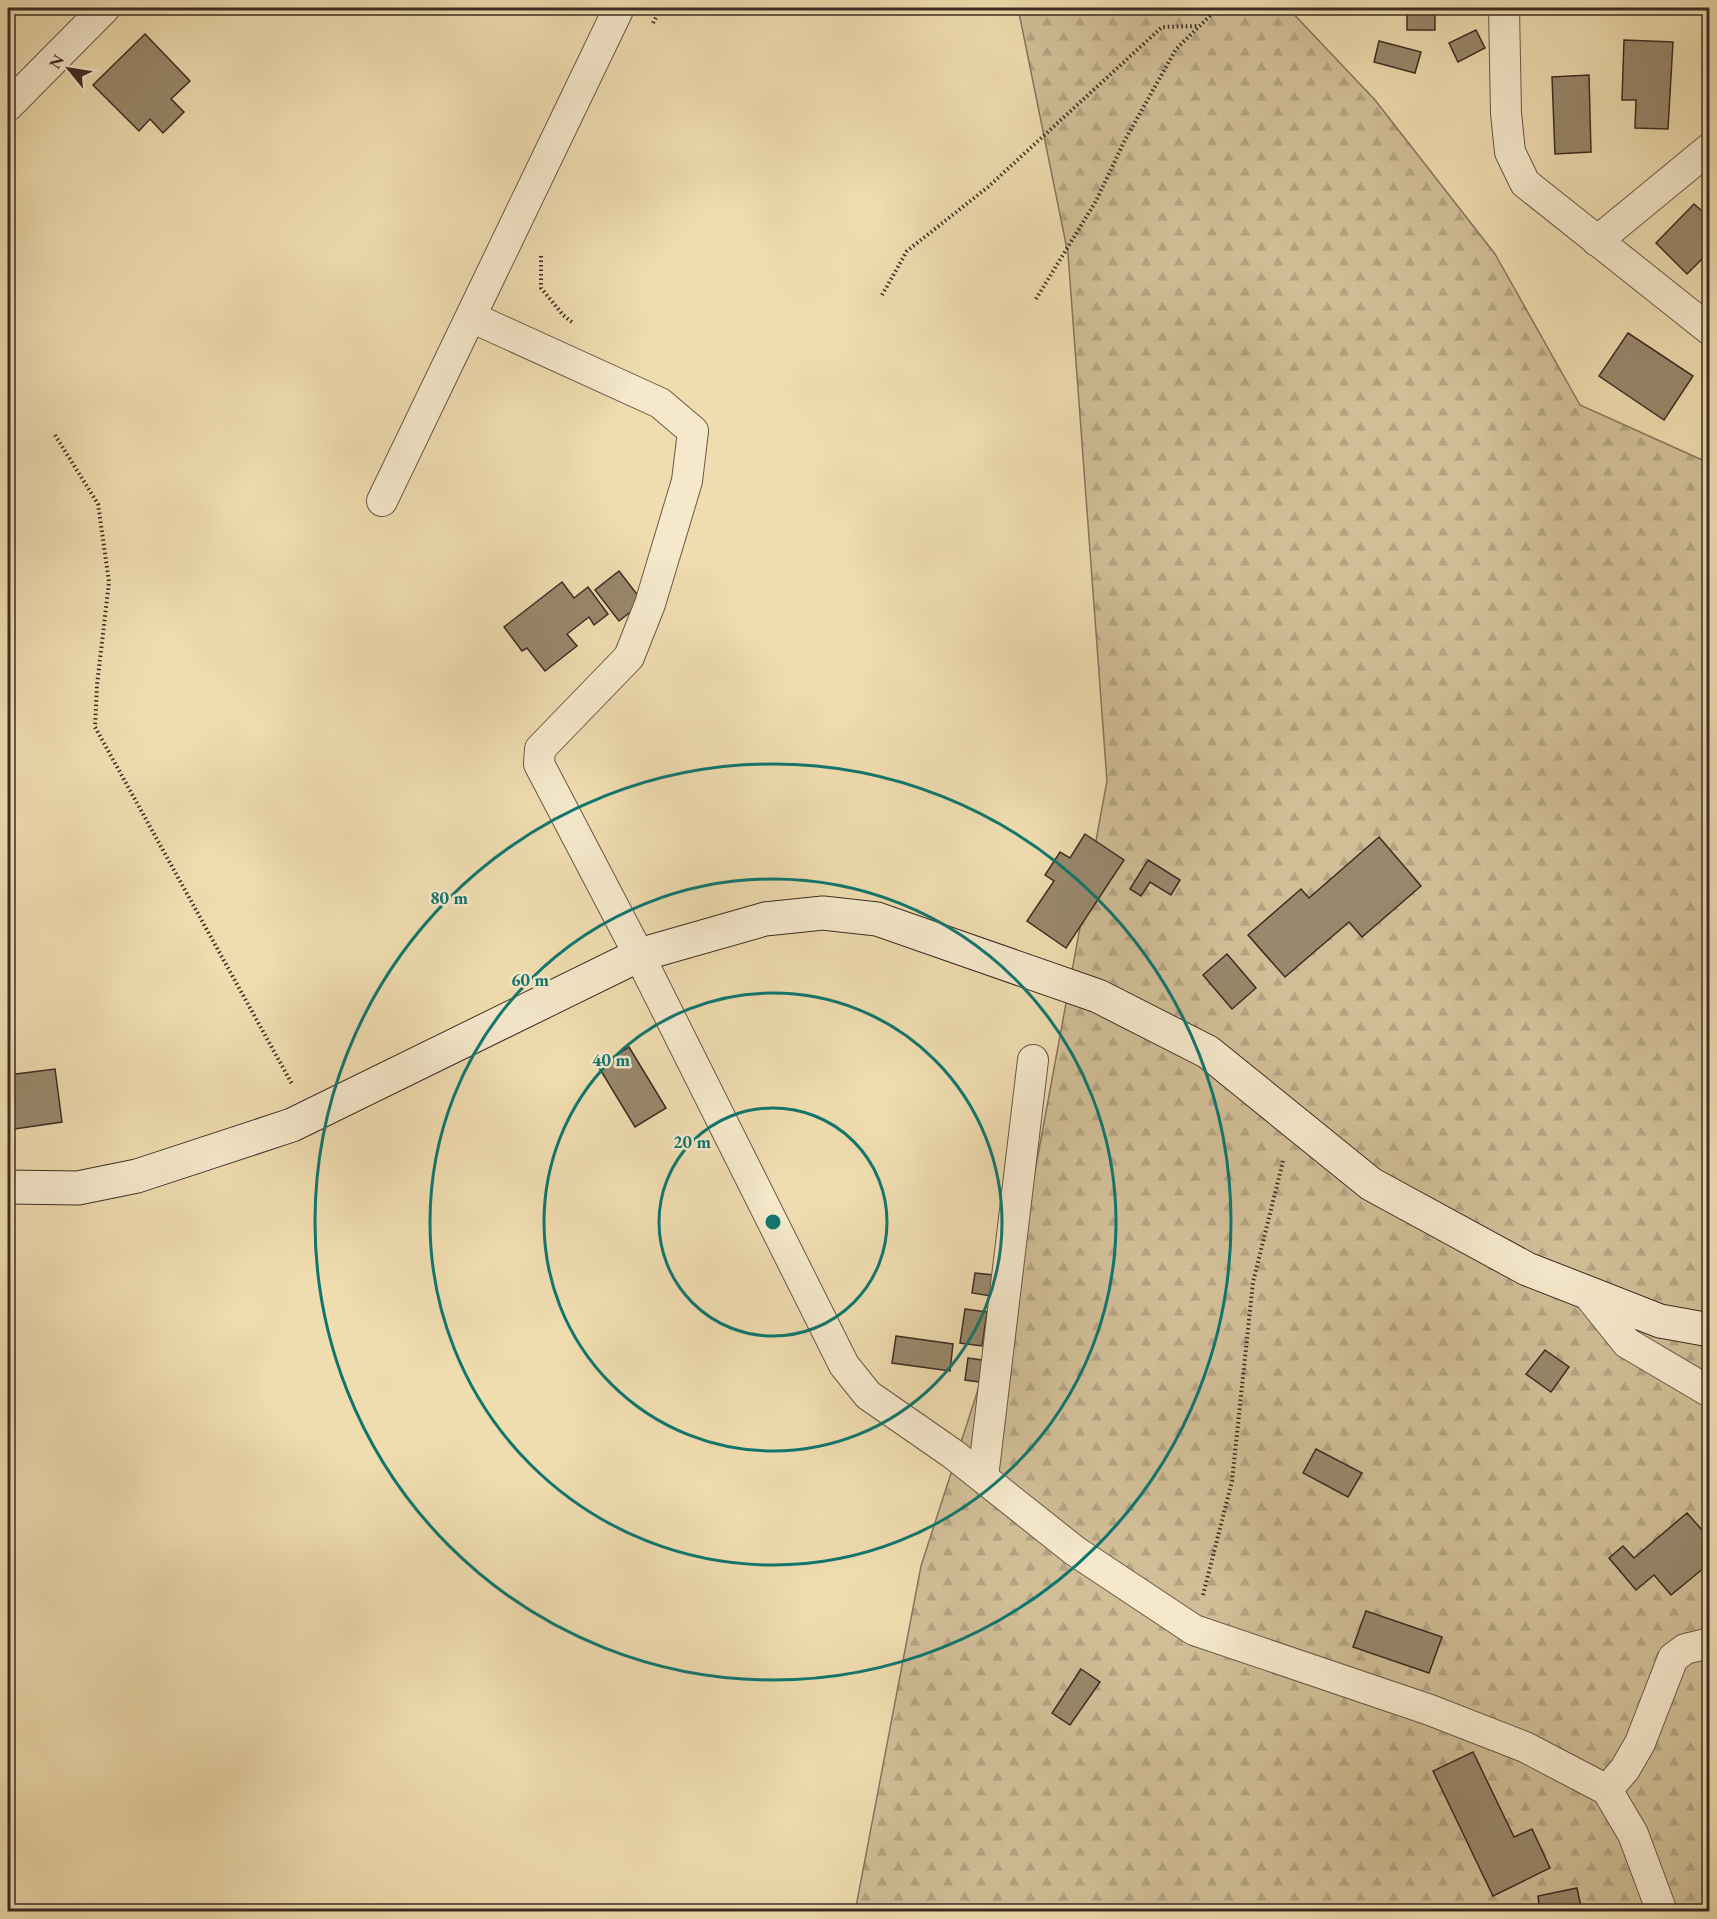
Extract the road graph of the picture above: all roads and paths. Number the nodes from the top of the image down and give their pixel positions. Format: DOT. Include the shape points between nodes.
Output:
graph roads {
  1 [pos="105,8"];
  2 [pos="619,8"];
  3 [pos="661,8"];
  4 [pos="1218,8"];
  5 [pos="1504,8"];
  6 [pos="1198,26"];
  7 [pos="650,29"];
  8 [pos="8,106"];
  9 [pos="1710,148"];
  10 [pos="1597,241"];
  11 [pos="540,250"];
  12 [pos="882,294"];
  13 [pos="1036,299"];
  14 [pos="471,316"];
  15 [pos="581,329"];
  16 [pos="1710,330"];
  17 [pos="55,435"];
  18 [pos="382,501"];
  19 [pos="639,955"];
  20 [pos="1033,1060"];
  21 [pos="309,1116"];
  22 [pos="1293,1121"];
  23 [pos="8,1187"];
  24 [pos="1586,1292"];
  25 [pos="1710,1330"];
  26 [pos="1710,1392"];
  27 [pos="982,1477"];
  28 [pos="1194,1630"];
  29 [pos="1710,1643"];
  30 [pos="1607,1790"];
  31 [pos="1662,1911"];
  1 -- 8 [label="street"];
  2 -- 14 [label="street"];
  3 -- 7 [label="path"];
  4 -- 6 [label="path"];
  5 -- 10 [label="street" via="1510,152 1525,183"];
  6 -- 12 [label="path" via="1162,27 987,186 907,251"];
  6 -- 13 [label="path" via="1176,49 1096,201"];
  9 -- 10 [label="street"];
  10 -- 16 [label="street"];
  11 -- 15 [label="path" via="541,288 563,315"];
  14 -- 18 [label="street"];
  14 -- 19 [label="street" via="660,403 693,431 687,481 650,604 629,657 540,749 539,764"];
  17 -- 21 [label="path" via="98,504 100,515 109,582 95,728"];
  19 -- 21 [label="street"];
  19 -- 22 [label="street" via="765,919 823,913 878,919 1098,996 1208,1052"];
  19 -- 27 [label="street" via="844,1365 868,1395"];
  20 -- 27 [label="street"];
  21 -- 23 [label="street" via="137,1176 78,1188"];
  22 -- 24 [label="street" via="1371,1184 1527,1269"];
  22 -- 28 [label="path" via="1253,1282 1232,1481"];
  24 -- 25 [label="street" via="1660,1321"];
  24 -- 26 [label="street" via="1627,1343"];
  27 -- 28 [label="street" via="1075,1551"];
  28 -- 30 [label="street" via="1441,1714 1525,1747"];
  29 -- 30 [label="street" via="1685,1649 1673,1658 1640,1743"];
  30 -- 31 [label="street" via="1633,1834"];
}
